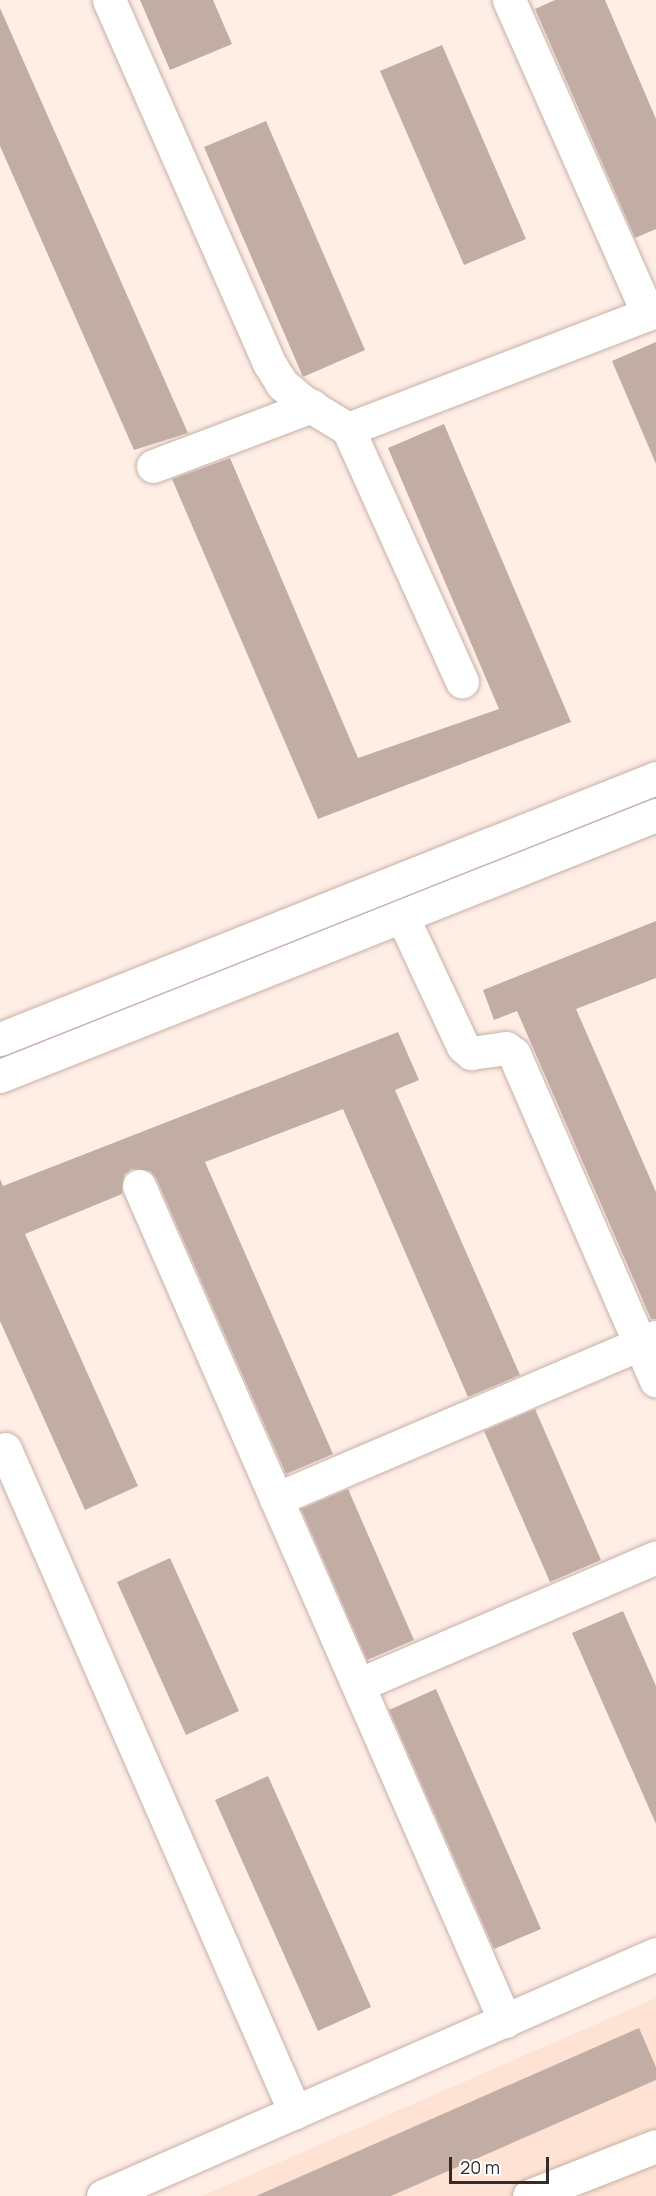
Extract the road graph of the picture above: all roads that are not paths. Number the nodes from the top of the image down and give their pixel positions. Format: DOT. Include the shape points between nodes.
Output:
graph roads {
  1 [pos="109,0"];
  2 [pos="509,0"];
  3 [pos="652,313"];
  4 [pos="312,406"];
  5 [pos="348,429"];
  6 [pos="153,466"];
  7 [pos="462,681"];
  8 [pos="656,778"];
  9 [pos="656,815"];
  10 [pos="402,916"];
  11 [pos="0,1039"];
  12 [pos="0,1076"];
  13 [pos="139,1186"];
  14 [pos="648,1340"];
  15 [pos="656,1380"];
  16 [pos="5,1449"];
  17 [pos="276,1499"];
  18 [pos="656,1557"];
  19 [pos="358,1685"];
  20 [pos="656,1955"];
  21 [pos="505,2021"];
  22 [pos="295,2112"];
  23 [pos="656,2146"];
  24 [pos="103,2196"];
  25 [pos="529,2196"];
  1 -- 4 [label="street" via="269,363 282,384"];
  2 -- 3 [label="street"];
  3 -- 5 [label="street"];
  4 -- 5 [label="street"];
  4 -- 6 [label="street"];
  5 -- 7 [label="street"];
  8 -- 11 [label="street"];
  9 -- 10 [label="street"];
  10 -- 12 [label="street"];
  10 -- 14 [label="street" via="463,1046 471,1053 506,1048 514,1054"];
  13 -- 17 [label="street"];
  14 -- 15 [label="street"];
  14 -- 17 [label="street"];
  16 -- 22 [label="street"];
  17 -- 19 [label="street"];
  18 -- 19 [label="street"];
  19 -- 21 [label="street"];
  20 -- 21 [label="street"];
  21 -- 22 [label="street"];
  22 -- 24 [label="street"];
  23 -- 25 [label="street"];
}
